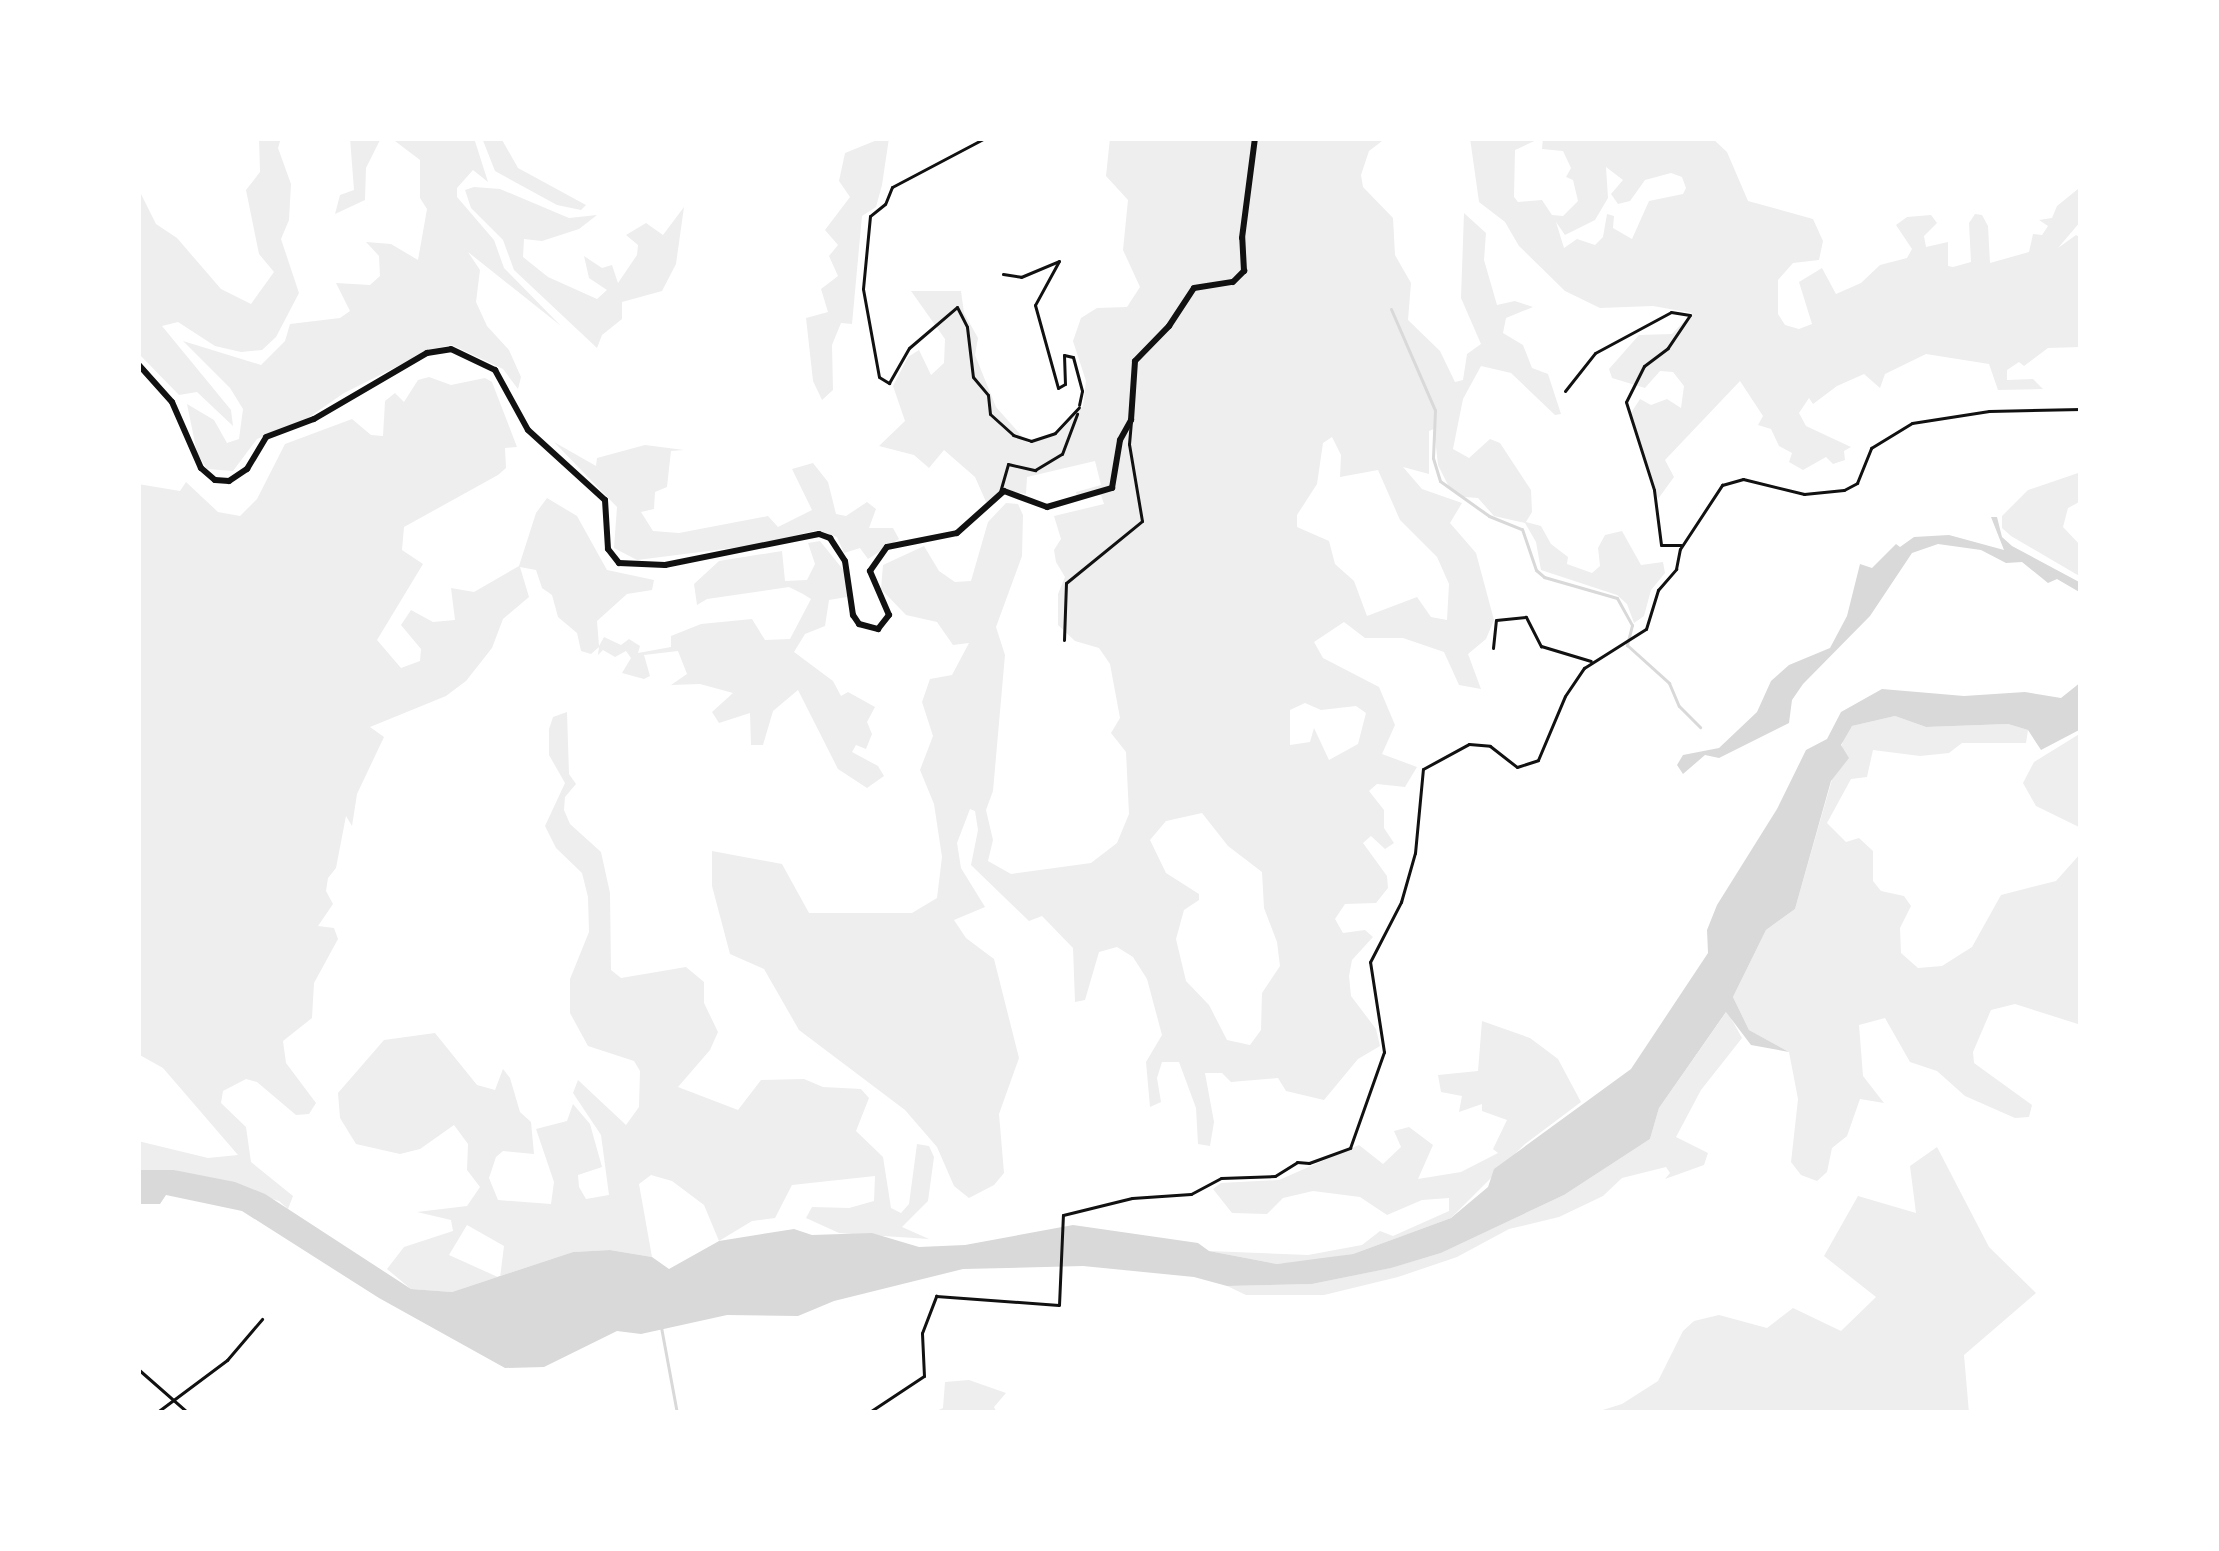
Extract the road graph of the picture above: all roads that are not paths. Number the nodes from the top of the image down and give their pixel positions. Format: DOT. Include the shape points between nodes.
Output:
graph roads {
  1 [pos="985,138"];
  2 [pos="1255,138"];
  3 [pos="1003,274"];
  4 [pos="138,364"];
  5 [pos="1565,391"];
  6 [pos="1079,407"];
  7 [pos="2081,409"];
  8 [pos="1131,420"];
  9 [pos="1000,493"];
  10 [pos="1686,539"];
  11 [pos="1064,640"];
  12 [pos="1493,648"];
  13 [pos="1593,661"];
  14 [pos="262,1318"];
  15 [pos="138,1369"];
  16 [pos="173,1400"];
  17 [pos="156,1413"];
  18 [pos="188,1413"];
  19 [pos="868,1413"];
  1 -- 6 [label="street" via="892,187 870,216 863,289 879,377 889,383 909,348 957,308 973,377 988,395 990,414 1013,435 1055,434"];
  2 -- 8 [label="highway" via="1242,275 1194,288 1140,355 1132,368"];
  3 -- 6 [label="street" via="1021,277 1059,261 1035,305 1058,388 1064,355 1073,357"];
  4 -- 9 [label="highway" via="172,402 201,468 229,481 247,469 266,436 314,419 427,353 451,350 495,370 528,430 602,497 608,549 620,562 665,565 820,534 845,561 853,615 869,629 888,621 871,584 881,551 958,533"];
  5 -- 10 [label="street" via="1595,353 1659,317 1690,314 1669,348 1644,366 1626,401 1654,490 1661,545"];
  6 -- 9 [label="street" via="1062,454 1035,470 1008,464"];
  7 -- 10 [label="street" via="1912,423 1871,448 1857,483 1844,490 1814,495 1730,481"];
  8 -- 9 [label="highway" via="1104,493 1039,507"];
  8 -- 11 [label="street" via="1142,520 1066,583"];
  10 -- 13 [label="street" via="1650,622"];
  12 -- 13 [label="street" via="1496,620 1526,617 1541,646"];
  13 -- 19 [label="street" via="1565,696 1538,760 1516,767 1490,746 1469,744 1424,769 1415,853 1370,962 1384,1052 1350,1148 1275,1176 1221,1178 1191,1194 1110,1201 1063,1215 1059,1305 933,1298 922,1333 924,1376"];
  14 -- 16 [label="street" via="227,1360"];
  15 -- 16 [label="street"];
  16 -- 17 [label="street"];
  16 -- 18 [label="street"];
}
